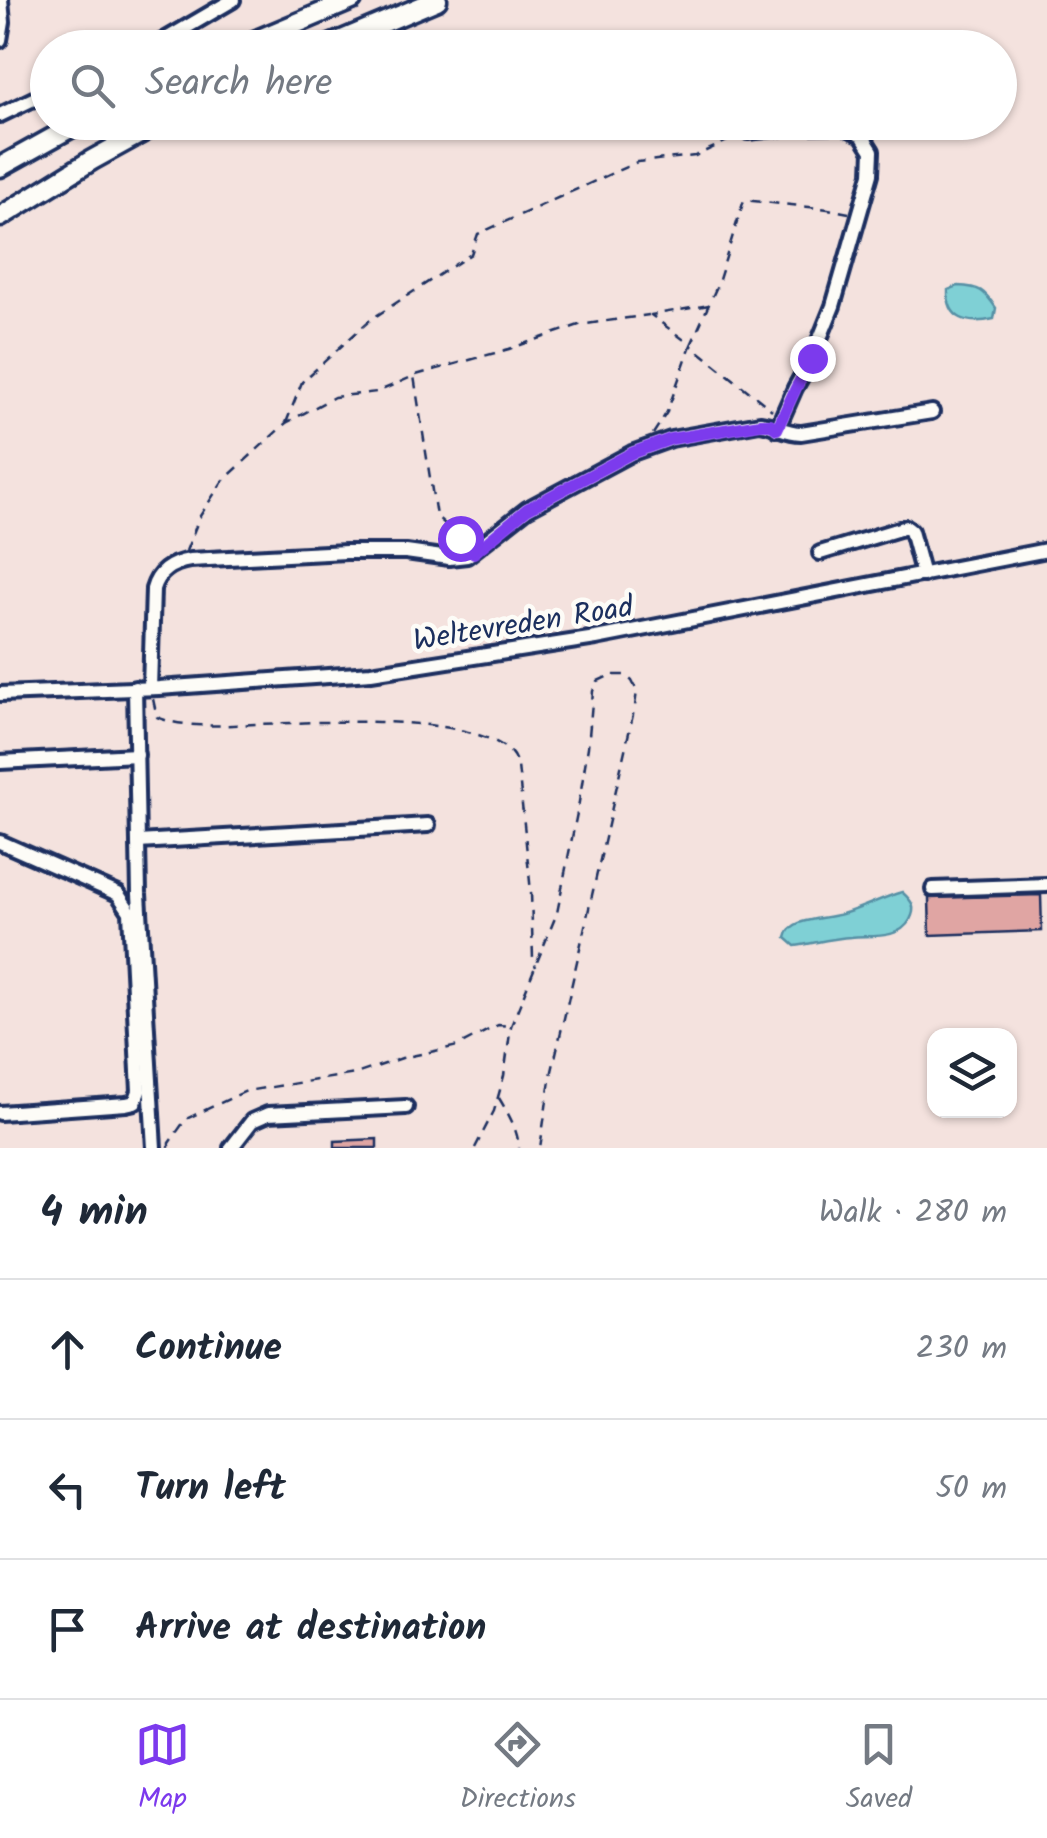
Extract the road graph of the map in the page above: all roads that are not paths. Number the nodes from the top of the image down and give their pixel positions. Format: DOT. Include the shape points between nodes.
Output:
graph roads {
  1 [pos="1,0"];
  2 [pos="234,0"];
  3 [pos="352,0"];
  4 [pos="437,0"];
  5 [pos="182,30"];
  6 [pos="281,30"];
  7 [pos="366,30"];
  8 [pos="0,40"];
  9 [pos="30,101"];
  10 [pos="0,115"];
  11 [pos="49,140"];
  12 [pos="128,140"];
  13 [pos="868,140"];
  14 [pos="1,167"];
  15 [pos="0,217"];
  16 [pos="932,412"];
  17 [pos="780,422"];
  18 [pos="1047,550"];
  19 [pos="820,552"];
  20 [pos="923,575"];
  21 [pos="143,688"];
  22 [pos="0,694"];
  23 [pos="136,755"];
  24 [pos="0,762"];
  25 [pos="428,825"];
  26 [pos="0,842"];
  27 [pos="138,842"];
  28 [pos="1047,885"];
  29 [pos="933,888"];
  30 [pos="406,1107"];
  31 [pos="0,1113"];
  32 [pos="154,1148"];
  33 [pos="231,1148"];
  1 -- 8 [label="street"];
  2 -- 5 [label="street"];
  3 -- 6 [label="highway"];
  4 -- 7 [label="highway"];
  9 -- 10 [label="street"];
  11 -- 14 [label="highway"];
  12 -- 15 [label="highway"];
  13 -- 17 [label="street" via="873,163 860,216 824,330"];
  16 -- 17 [label="street" via="801,433"];
  17 -- 21 [label="street" via="643,448 536,503 466,556 346,552 182,561 159,575 153,589"];
  18 -- 20 [label="street, Weltevreden Road"];
  19 -- 20 [label="street" via="906,527"];
  20 -- 21 [label="street, Weltevreden Road" via="450,662"];
  21 -- 22 [label="street, Weltevreden Road"];
  21 -- 23 [label="street"];
  23 -- 24 [label="street"];
  23 -- 27 [label="street"];
  25 -- 27 [label="street"];
  26 -- 31 [label="street" via="124,901 130,912 139,1091 126,1104"];
  27 -- 32 [label="street"];
  28 -- 29 [label="street"];
  30 -- 33 [label="street" via="268,1114 252,1121"];
}
